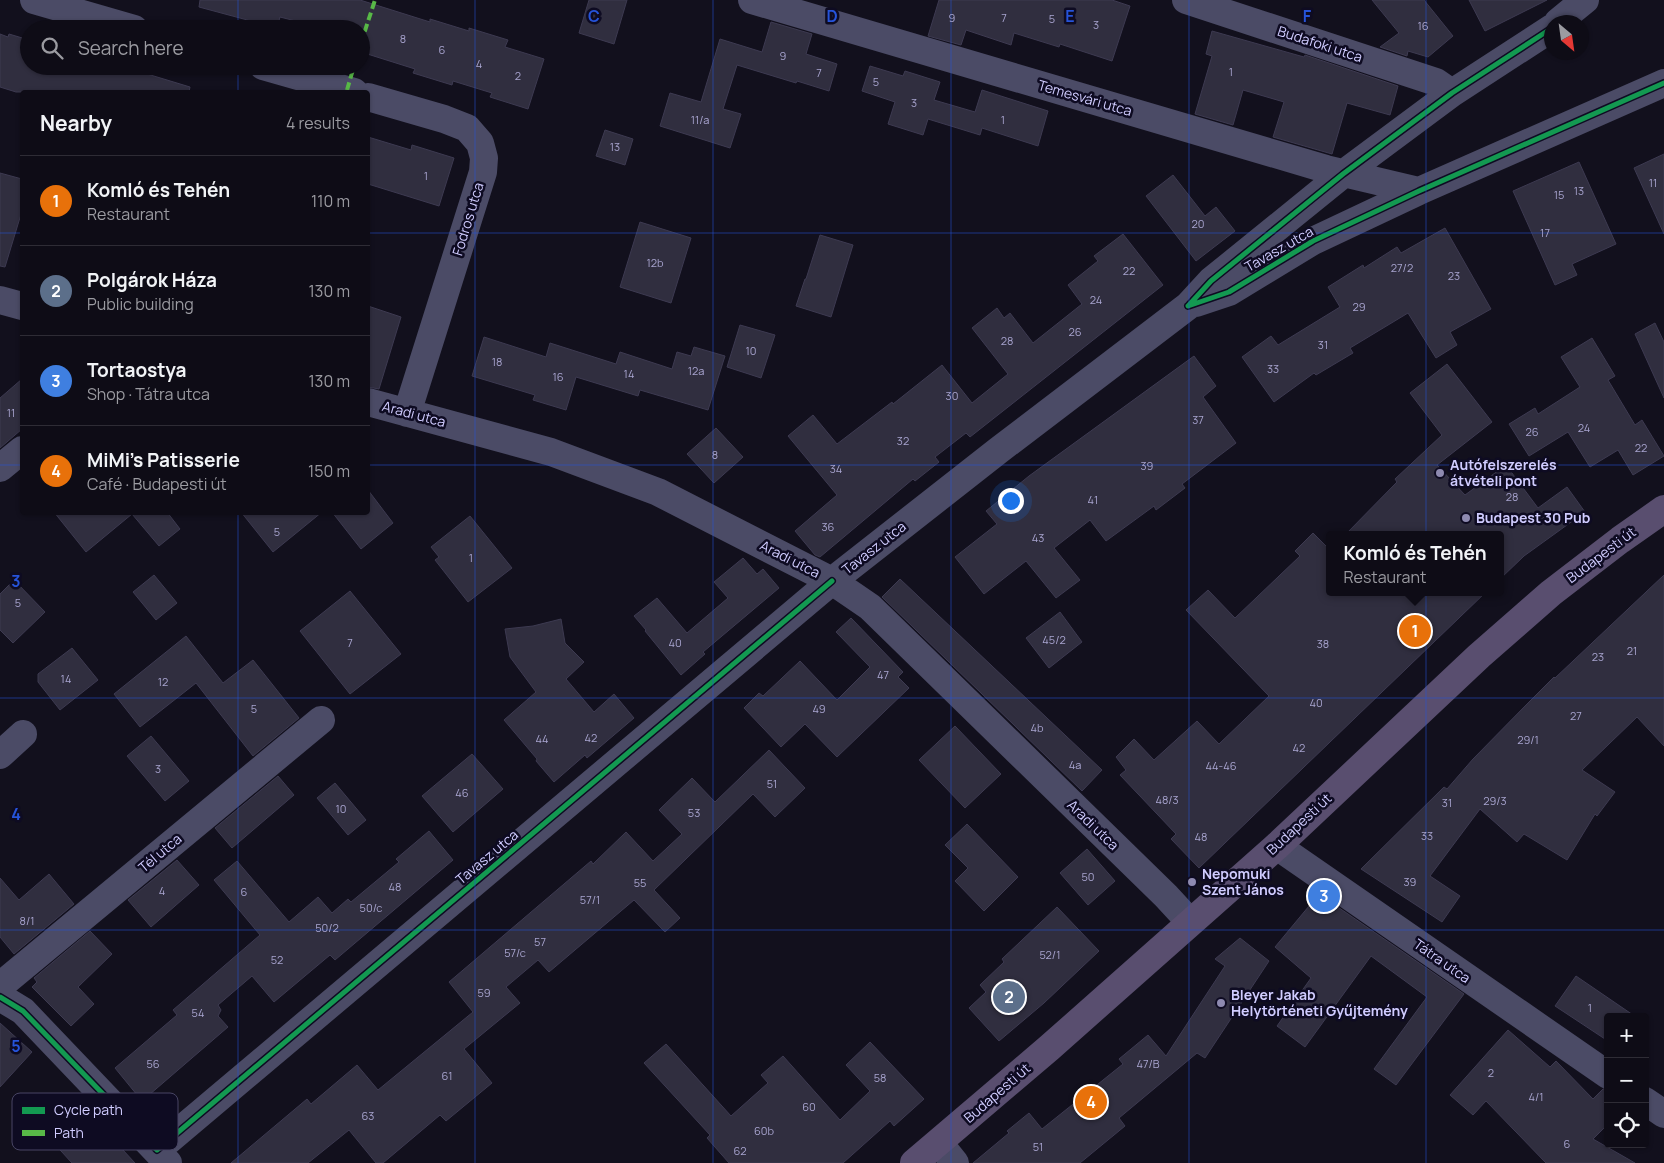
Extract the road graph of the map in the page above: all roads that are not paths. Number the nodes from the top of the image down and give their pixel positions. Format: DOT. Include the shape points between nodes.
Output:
graph roads {
  1 [pos="34,0"];
  2 [pos="752,0"];
  3 [pos="1186,0"];
  4 [pos="1585,0"];
  5 [pos="1567,15"];
  6 [pos="103,20"];
  7 [pos="1544,33"];
  8 [pos="294,75"];
  9 [pos="1664,83"];
  10 [pos="347,90"];
  11 [pos="1452,93"];
  12 [pos="370,97"];
  13 [pos="1343,174"];
  14 [pos="1419,191"];
  15 [pos="0,300"];
  16 [pos="20,305"];
  17 [pos="1188,306"];
  18 [pos="370,403"];
  19 [pos="407,413"];
  20 [pos="20,452"];
  21 [pos="0,468"];
  22 [pos="1664,509"];
  23 [pos="832,580"];
  24 [pos="321,720"];
  25 [pos="23,734"];
  26 [pos="0,755"];
  27 [pos="1277,846"];
  28 [pos="1190,922"];
  29 [pos="0,986"];
  30 [pos="0,997"];
  31 [pos="1604,1072"];
  32 [pos="102,1093"];
  33 [pos="1648,1103"];
  34 [pos="1664,1114"];
  35 [pos="178,1144"];
  36 [pos="947,1153"];
  37 [pos="914,1163"];
  1 -- 6 [label="street"];
  2 -- 13 [label="street, Temesvári utca"];
  3 -- 11 [label="street, Budafoki utca" via="1436,82"];
  4 -- 5 [label="street"];
  7 -- 11 [label="street, Tavasz utca"];
  8 -- 10 [label="street"];
  9 -- 14 [label="street, Tavasz utca"];
  11 -- 13 [label="street, Tavasz utca"];
  12 -- 19 [label="street, Fodros utca" via="467,128 480,143 484,158 483,172"];
  13 -- 14 [label="street, Temesvári utca"];
  13 -- 17 [label="street, Tavasz utca" via="1211,281"];
  14 -- 17 [label="street, Tavasz utca" via="1313,241 1229,292"];
  15 -- 16 [label="street"];
  17 -- 23 [label="street, Tavasz utca"];
  18 -- 19 [label="street, Aradi utca"];
  19 -- 23 [label="street, Aradi utca" via="551,452 658,492"];
  20 -- 21 [label="street"];
  22 -- 27 [label="main road, Budapesti út" via="1551,593"];
  23 -- 28 [label="street, Aradi utca" via="870,607"];
  23 -- 35 [label="street, Tavasz utca"];
  24 -- 29 [label="street, Tél utca"];
  25 -- 26 [label="street"];
  27 -- 28 [label="main road, Budapesti út"];
  27 -- 31 [label="street, Tátra utca"];
  28 -- 36 [label="main road, Budapesti út" via="1049,1048"];
  30 -- 32 [label="street" via="23,1011"];
  33 -- 34 [label="street"];
  36 -- 37 [label="main road, Budapesti út"];
}
